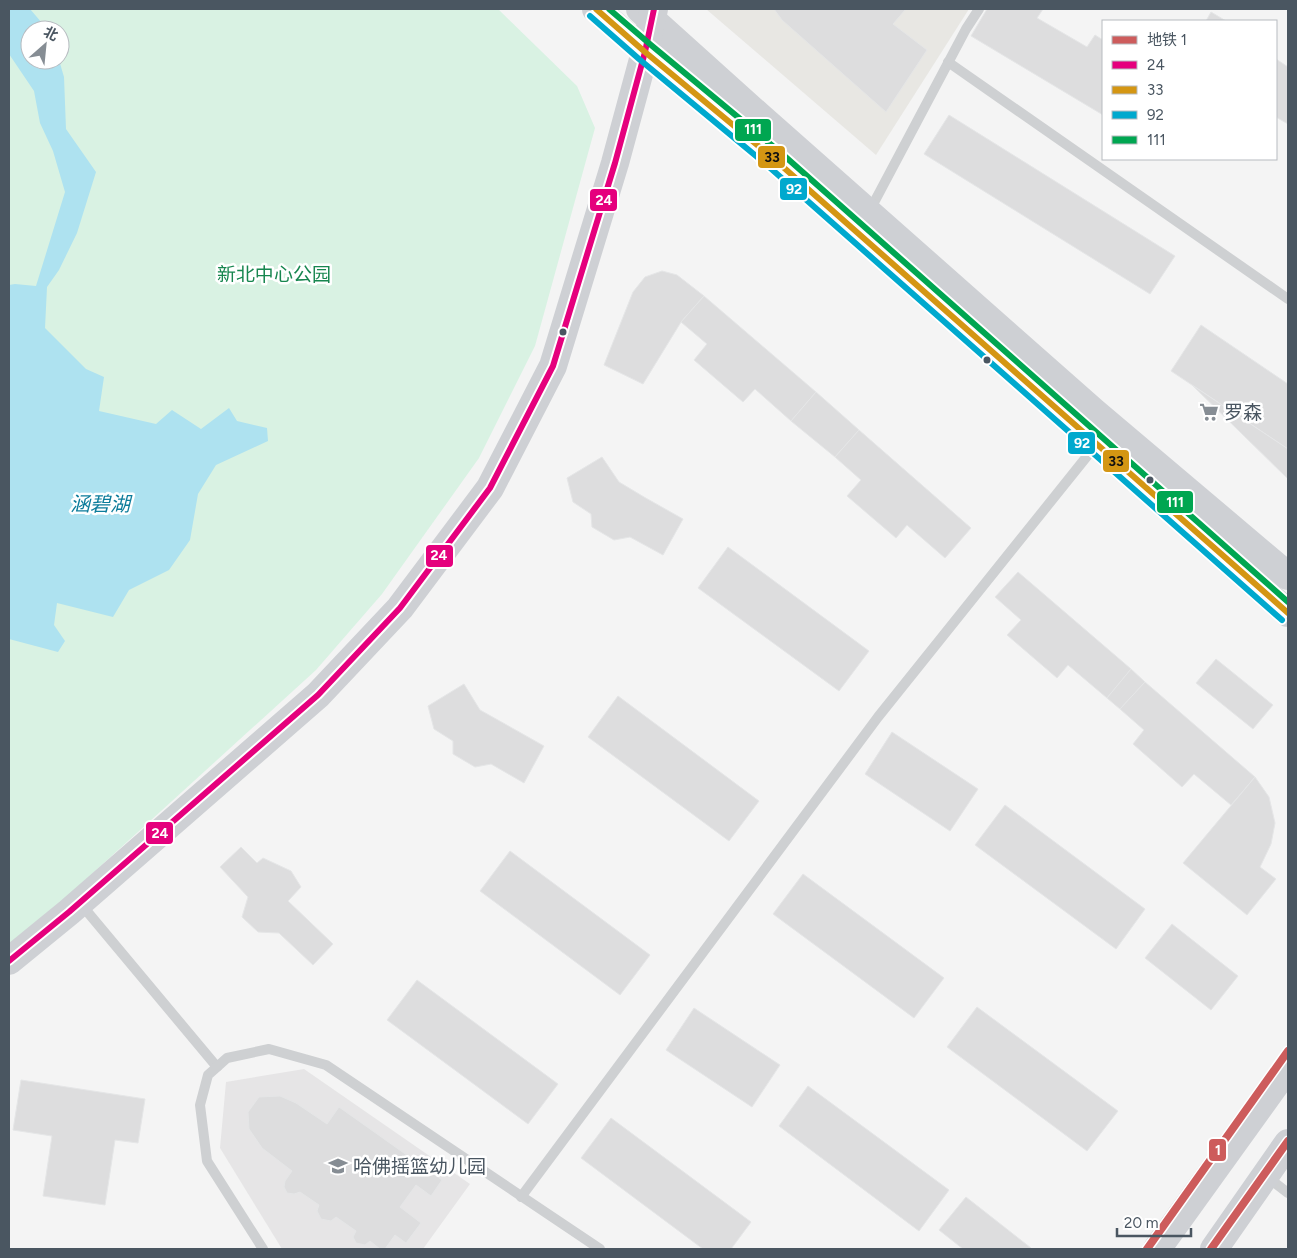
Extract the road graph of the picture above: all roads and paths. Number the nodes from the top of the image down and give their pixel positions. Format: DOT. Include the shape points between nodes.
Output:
graph roads {
  1 [pos="596,9"];
  2 [pos="978,9"];
  3 [pos="648,12"];
  4 [pos="645,52"];
  5 [pos="948,62"];
  6 [pos="868,213"];
  7 [pos="1288,299"];
  8 [pos="1097,445"];
  9 [pos="1288,576"];
  10 [pos="1288,613"];
  11 [pos="80,902"];
  12 [pos="9,962"];
  13 [pos="217,1067"];
  14 [pos="1288,1067"];
  15 [pos="1288,1143"];
  16 [pos="1265,1176"];
  17 [pos="1288,1193"];
  18 [pos="521,1197"];
  19 [pos="263,1249"];
  20 [pos="600,1249"];
  21 [pos="1157,1249"];
  22 [pos="1214,1249"];
  1 -- 4 [label="main road"];
  2 -- 5 [label="lane"];
  3 -- 4 [label="main road"];
  3 -- 6 [label="main road"];
  4 -- 8 [label="main road" via="774,159"];
  4 -- 11 [label="main road" via="553,366 490,488 400,608 318,695"];
  5 -- 6 [label="lane"];
  5 -- 7 [label="lane"];
  6 -- 9 [label="main road" via="1094,412"];
  8 -- 10 [label="main road"];
  8 -- 18 [label="lane" via="878,716"];
  11 -- 12 [label="main road"];
  11 -- 13 [label="lane"];
  13 -- 18 [label="lane" via="227,1058 269,1049 326,1066"];
  13 -- 19 [label="lane" via="208,1075 200,1105 207,1161"];
  14 -- 21 [label="main road"];
  15 -- 16 [label="main road"];
  16 -- 17 [label="lane"];
  16 -- 22 [label="main road"];
  18 -- 20 [label="lane"];
}
